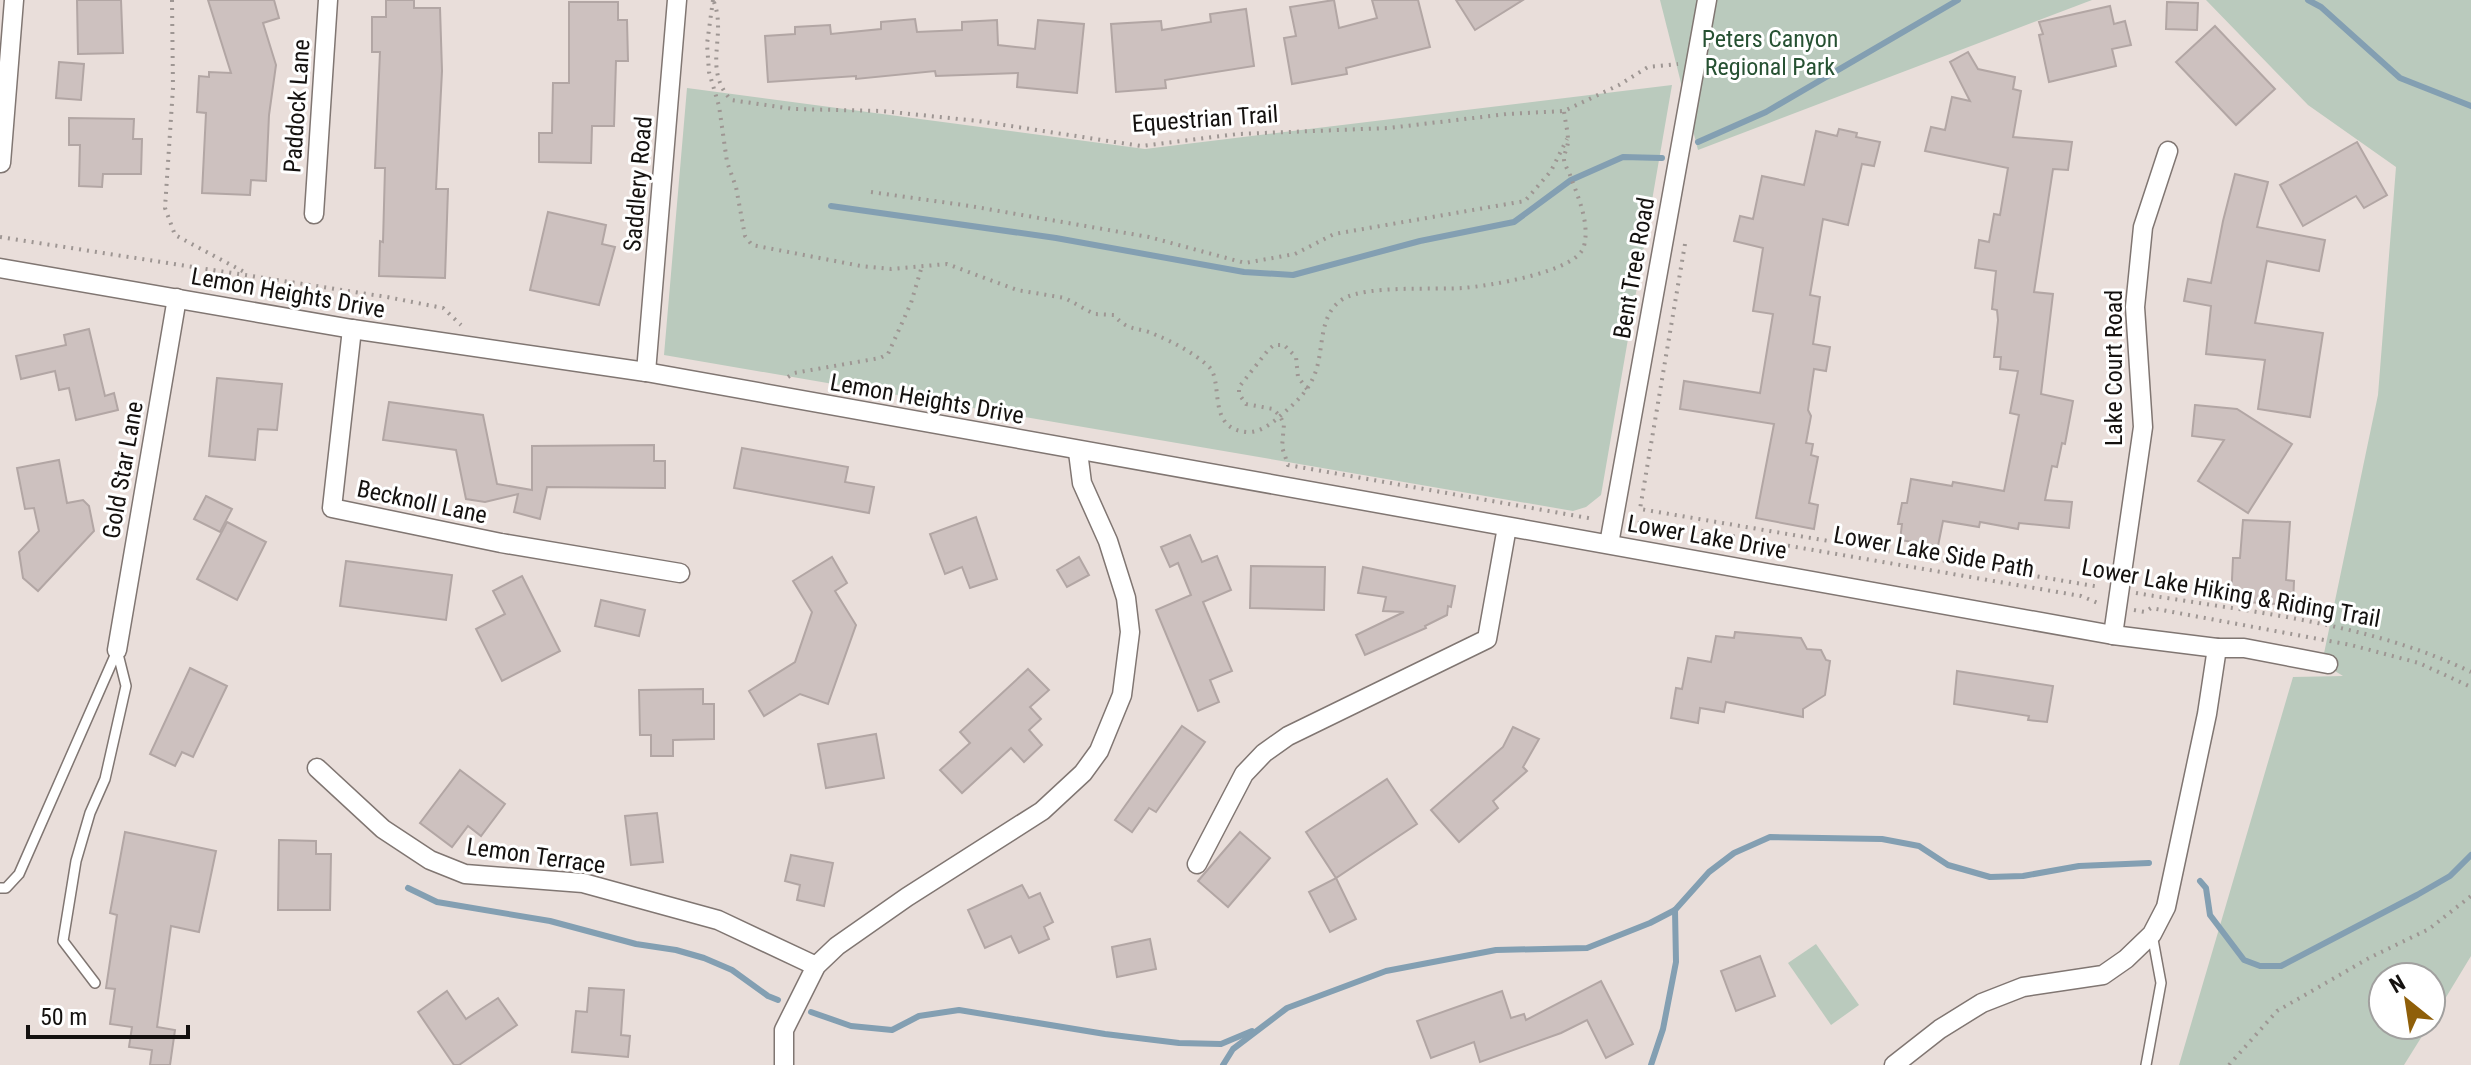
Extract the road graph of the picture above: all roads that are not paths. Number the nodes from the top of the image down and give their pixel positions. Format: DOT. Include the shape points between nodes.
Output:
graph roads {
  1 [pos="14,0"];
  2 [pos="328,0"];
  3 [pos="677,0"];
  4 [pos="1707,0"];
  5 [pos="2168,151"];
  6 [pos="1,163"];
  7 [pos="314,214"];
  8 [pos="0,268"];
  9 [pos="177,298"];
  10 [pos="352,329"];
  11 [pos="646,372"];
  12 [pos="1078,452"];
  13 [pos="1507,527"];
  14 [pos="1609,544"];
  15 [pos="680,573"];
  16 [pos="2113,635"];
  17 [pos="2217,648"];
  18 [pos="117,650"];
  19 [pos="2328,664"];
  20 [pos="317,768"];
  21 [pos="1197,864"];
  22 [pos="0,888"];
  23 [pos="2152,934"];
  24 [pos="816,966"];
  25 [pos="95,983"];
  26 [pos="784,1065"];
  27 [pos="1894,1065"];
  28 [pos="2146,1065"];
  1 -- 6 [label="street"];
  2 -- 7 [label="street, Paddock Lane"];
  3 -- 11 [label="street, Saddlery Road"];
  4 -- 14 [label="street, Bent Tree Road"];
  5 -- 16 [label="street, Lake Court Road" via="2143,227 2135,307 2143,427"];
  8 -- 9 [label="street, Lemon Heights Drive"];
  9 -- 10 [label="street, Lemon Heights Drive"];
  9 -- 18 [label="street, Gold Star Lane"];
  10 -- 11 [label="street, Lemon Heights Drive"];
  10 -- 15 [label="street, Becknoll Lane" via="332,508"];
  11 -- 12 [label="street, Lemon Heights Drive"];
  12 -- 13 [label="street, Lower Lake Drive"];
  12 -- 24 [label="street" via="1082,483 1126,598 1130,632 1122,695 1099,751 1042,811 896,905"];
  13 -- 14 [label="street, Lower Lake Drive"];
  13 -- 21 [label="street" via="1487,639 1288,736 1264,753 1244,774"];
  14 -- 16 [label="street, Lower Lake Drive"];
  16 -- 17 [label="street, Lower Lake Drive"];
  17 -- 19 [label="street, Lower Lake Drive"];
  17 -- 23 [label="street" via="2166,907"];
  18 -- 22 [label="lane" via="19,874"];
  18 -- 25 [label="lane" via="126,686 105,779 76,861 63,941"];
  20 -- 24 [label="street, Lemon Terrace" via="383,829 430,860 465,874 583,883 718,920"];
  23 -- 27 [label="street" via="2103,975 2023,987 1982,1003"];
  23 -- 28 [label="lane" via="2161,983"];
  24 -- 26 [label="street" via="784,1030"];
}
